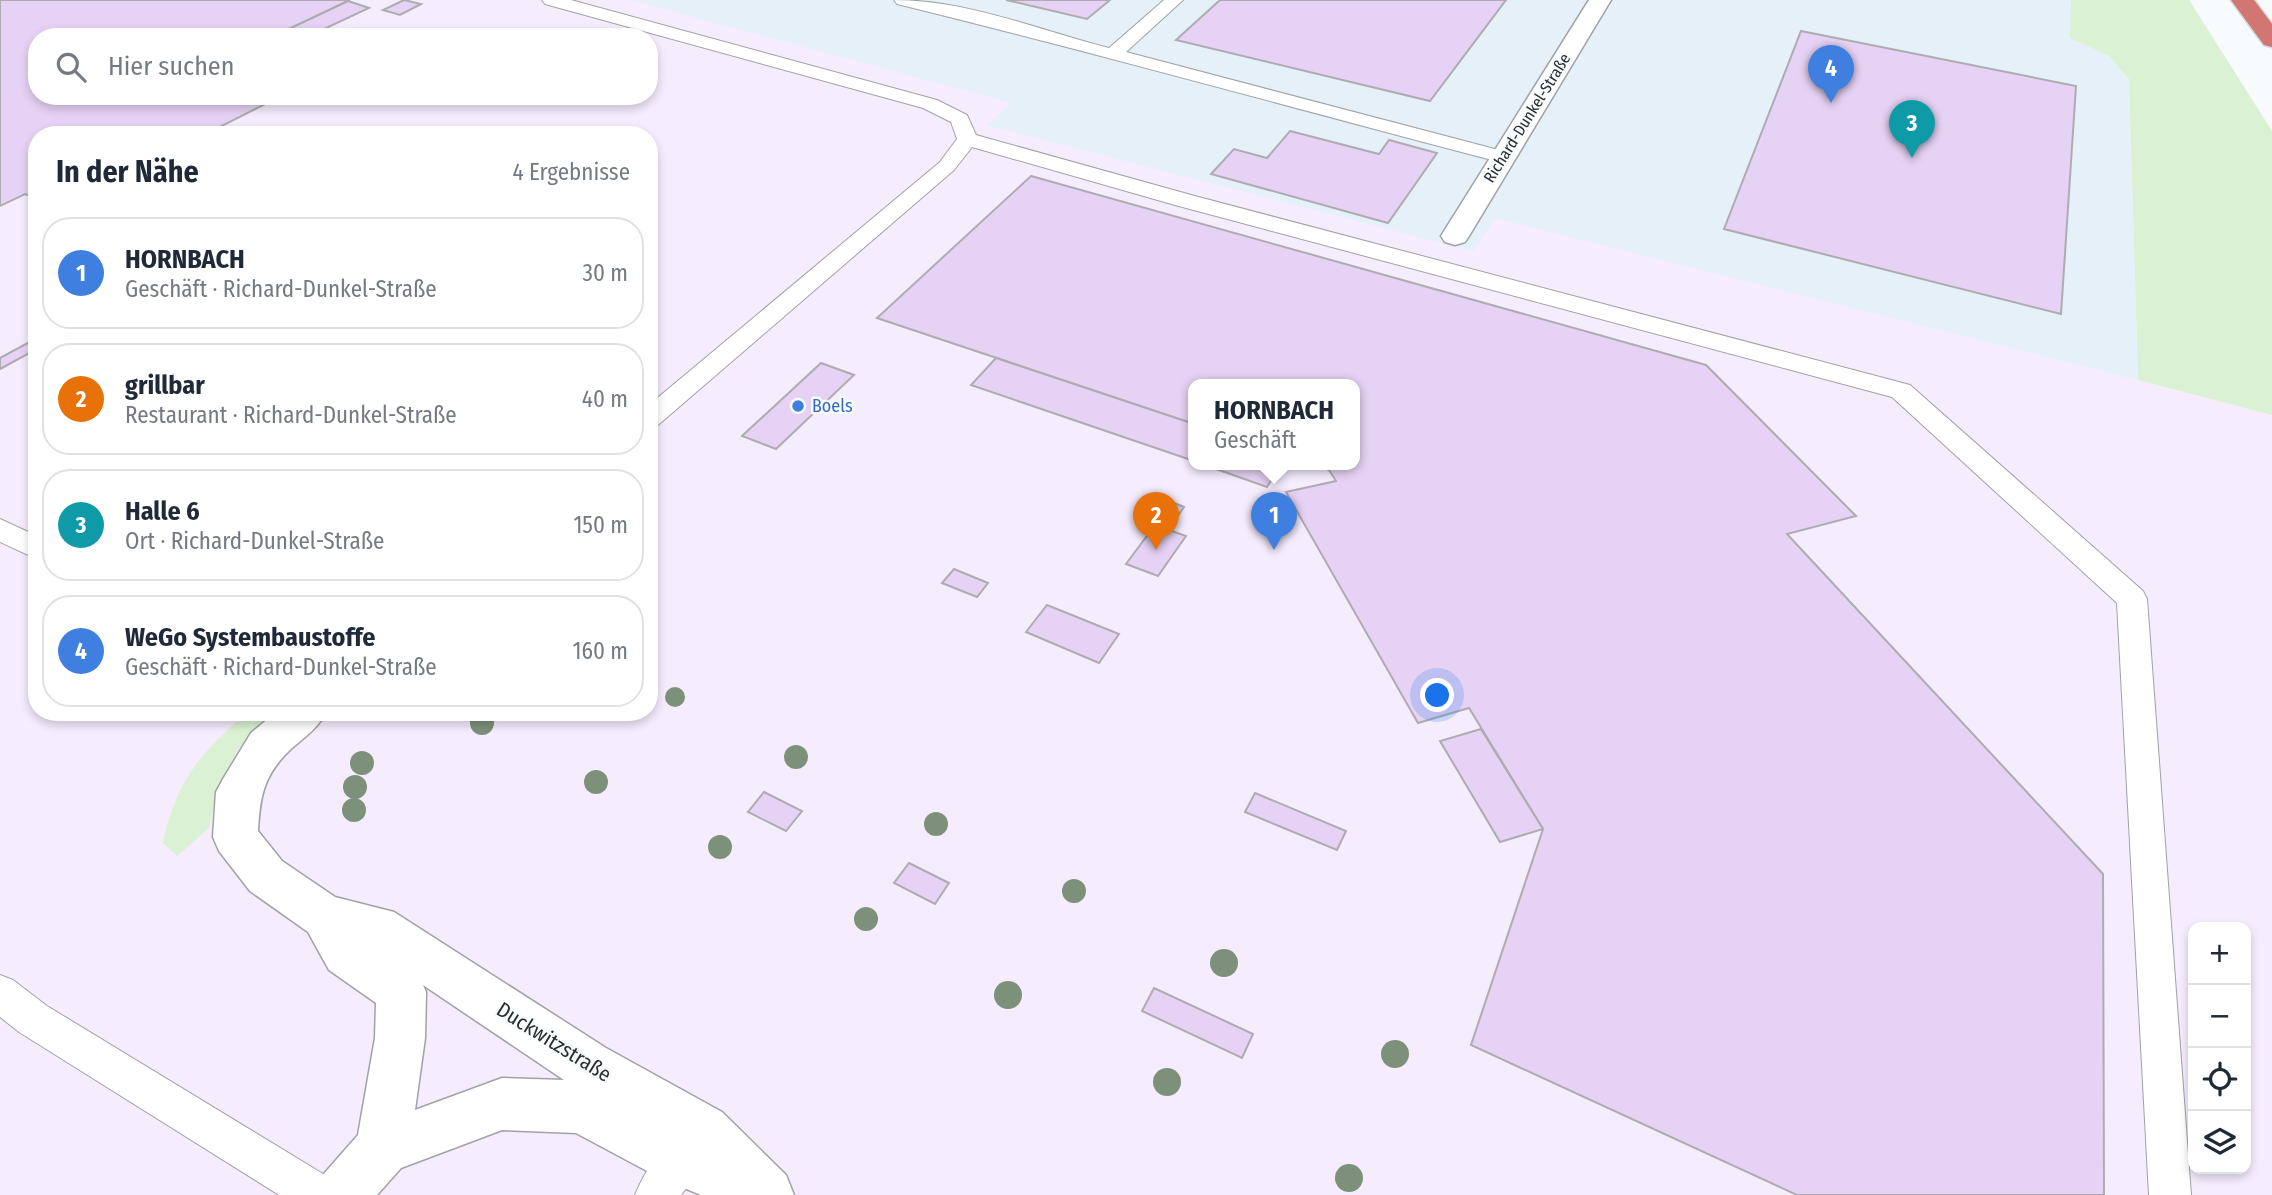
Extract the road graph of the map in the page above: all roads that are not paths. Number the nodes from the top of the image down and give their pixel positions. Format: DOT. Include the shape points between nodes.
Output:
graph roads {
  1 [pos="551,0"];
  2 [pos="903,0"];
  3 [pos="1174,0"];
  4 [pos="1600,0"];
  5 [pos="2242,0"];
  6 [pos="653,28"];
  7 [pos="658,29"];
  8 [pos="2272,40"];
  9 [pos="1112,55"];
  10 [pos="967,139"];
  11 [pos="1503,157"];
  12 [pos="1455,236"];
  13 [pos="658,411"];
  14 [pos="0,529"];
  15 [pos="28,544"];
  16 [pos="294,721"];
  17 [pos="325,917"];
  18 [pos="0,993"];
  19 [pos="589,1066"];
  20 [pos="502,1104"];
  21 [pos="383,1148"];
  22 [pos="668,1178"];
  23 [pos="318,1195"];
  24 [pos="341,1195"];
  25 [pos="767,1195"];
  26 [pos="2170,1195"];
  1 -- 6 [label="lane"];
  2 -- 9 [label="lane"];
  3 -- 9 [label="lane"];
  4 -- 11 [label="street, Richard-Dunkel-Straße"];
  5 -- 8 [label="highway"];
  7 -- 10 [label="lane" via="930,104 960,119"];
  9 -- 11 [label="lane"];
  10 -- 13 [label="lane" via="947,166"];
  10 -- 26 [label="lane" via="1901,391 2132,598"];
  11 -- 12 [label="street, Richard-Dunkel-Straße"];
  14 -- 15 [label="lane"];
  16 -- 17 [label="street, Duckwitzstraße" via="266,746 238,792 235,837 266,876"];
  17 -- 19 [label="street, Duckwitzstraße" via="377,929"];
  17 -- 21 [label="street, Duckwitzstraße" via="346,954 401,992 400,1038"];
  18 -- 23 [label="lane" via="33,1019"];
  19 -- 20 [label="lane"];
  19 -- 25 [label="street, Duckwitzstraße" via="703,1131"];
  20 -- 21 [label="street, Duckwitzstraße"];
  20 -- 22 [label="street, Duckwitzstraße" via="580,1107"];
  21 -- 24 [label="street, Duckwitzstraße"];
  22 -- 25 [label="street, Duckwitzstraße"];
}
